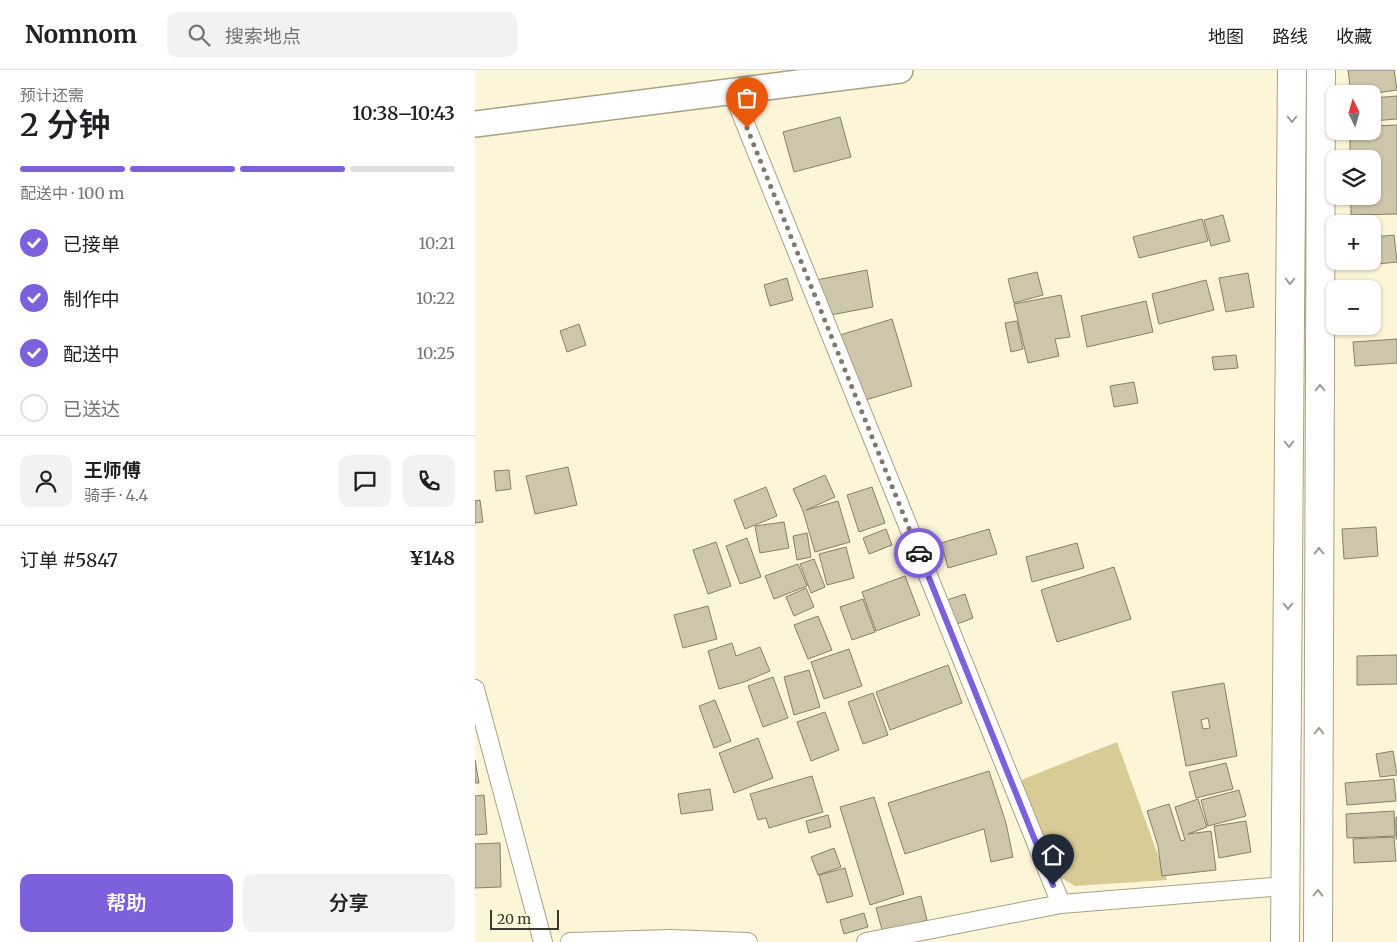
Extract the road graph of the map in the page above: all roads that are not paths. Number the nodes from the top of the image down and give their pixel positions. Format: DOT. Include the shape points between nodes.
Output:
graph roads {
  1 [pos="900,70"];
  2 [pos="1292,70"];
  3 [pos="1321,70"];
  4 [pos="732,91"];
  5 [pos="475,124"];
  6 [pos="475,689"];
  7 [pos="1285,886"];
  8 [pos="1061,904"];
  9 [pos="543,942"];
  10 [pos="570,942"];
  11 [pos="748,942"];
  12 [pos="866,942"];
  13 [pos="1285,942"];
  14 [pos="1317,942"];
  1 -- 4 [label="street"];
  2 -- 7 [label="main road, one-way"];
  14 -- 3 [label="main road, one-way"];
  4 -- 5 [label="street"];
  4 -- 8 [label="street"];
  6 -- 9 [label="street"];
  7 -- 8 [label="street"];
  7 -- 13 [label="main road"];
  8 -- 12 [label="street"];
  10 -- 11 [label="street" via="671,939"];
}
